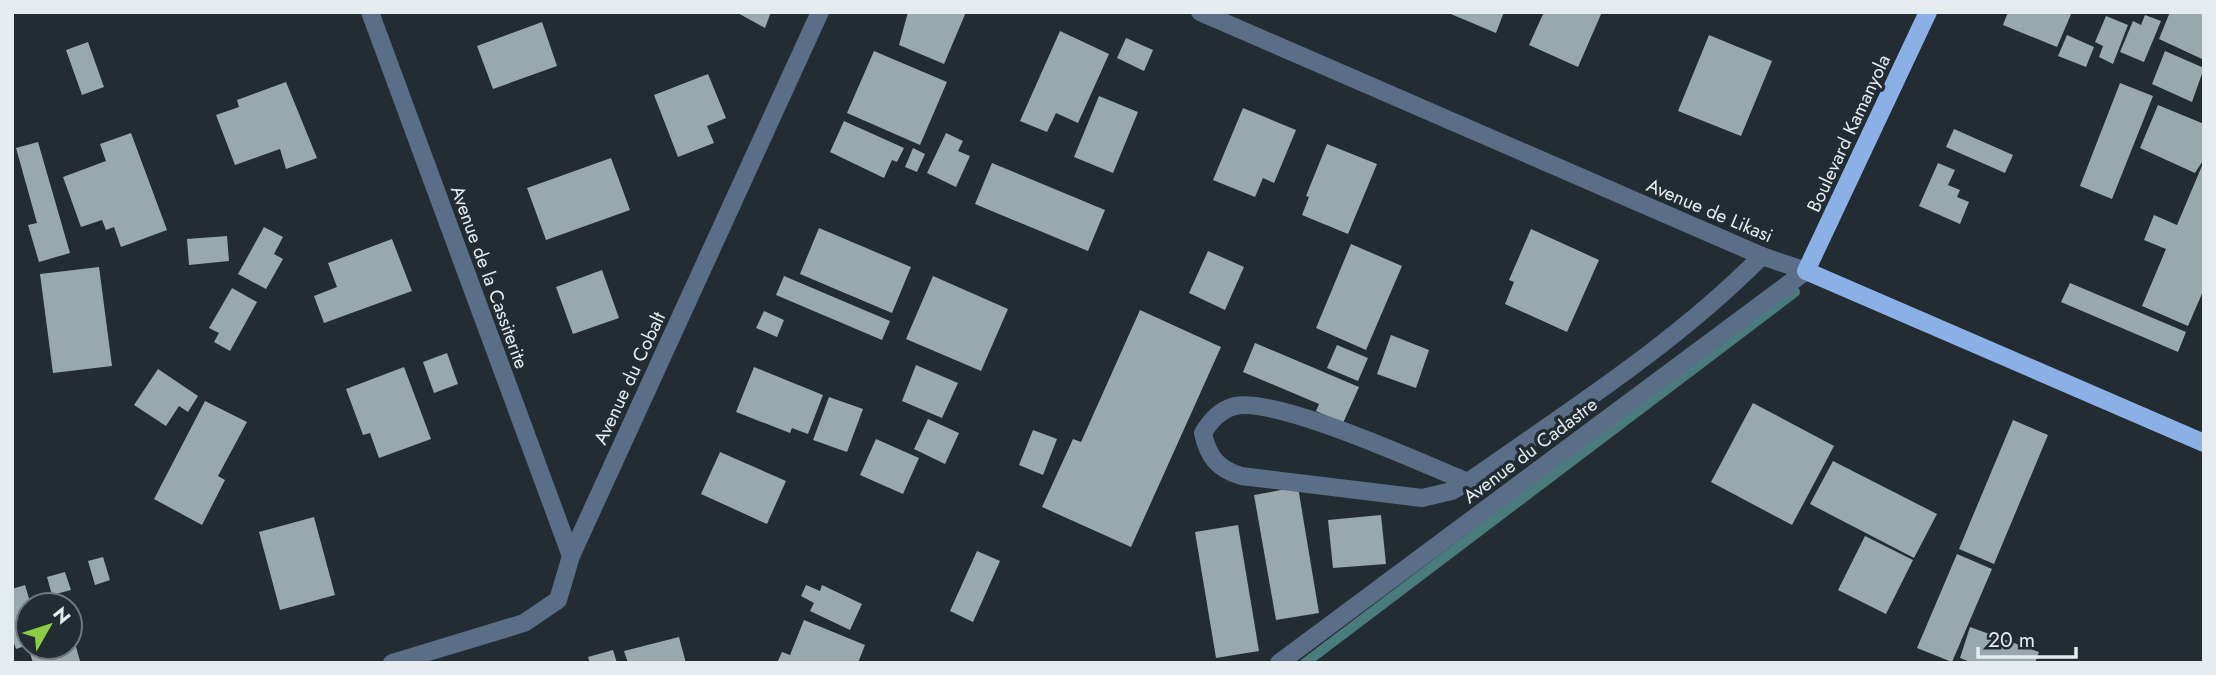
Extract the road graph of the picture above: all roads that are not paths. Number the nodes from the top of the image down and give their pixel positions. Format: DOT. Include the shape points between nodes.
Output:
graph roads {
  1 [pos="370,12"];
  2 [pos="820,12"];
  3 [pos="1200,12"];
  4 [pos="1928,12"];
  5 [pos="1762,256"];
  6 [pos="1806,271"];
  7 [pos="2204,443"];
  8 [pos="1468,482"];
  9 [pos="571,556"];
  10 [pos="392,663"];
  11 [pos="1279,663"];
  1 -- 9 [label="street, Avenue de la Cassiterite"];
  2 -- 9 [label="street, Avenue du Cobalt"];
  3 -- 5 [label="street, Avenue de Likasi"];
  4 -- 6 [label="main road, Boulevard Kamanyola"];
  5 -- 6 [label="street, Avenue de Likasi"];
  5 -- 8 [label="street" via="1724,295 1661,346"];
  6 -- 7 [label="main road, Avenue de Likasi"];
  6 -- 11 [label="street, Avenue du Cadastre"];
  8 -- 8 [label="street" via="1276,409 1236,406 1222,411 1203,433 1215,462 1241,476 1422,498"];
  9 -- 10 [label="street, Avenue du Cobalt" via="558,600 524,623"];
}
